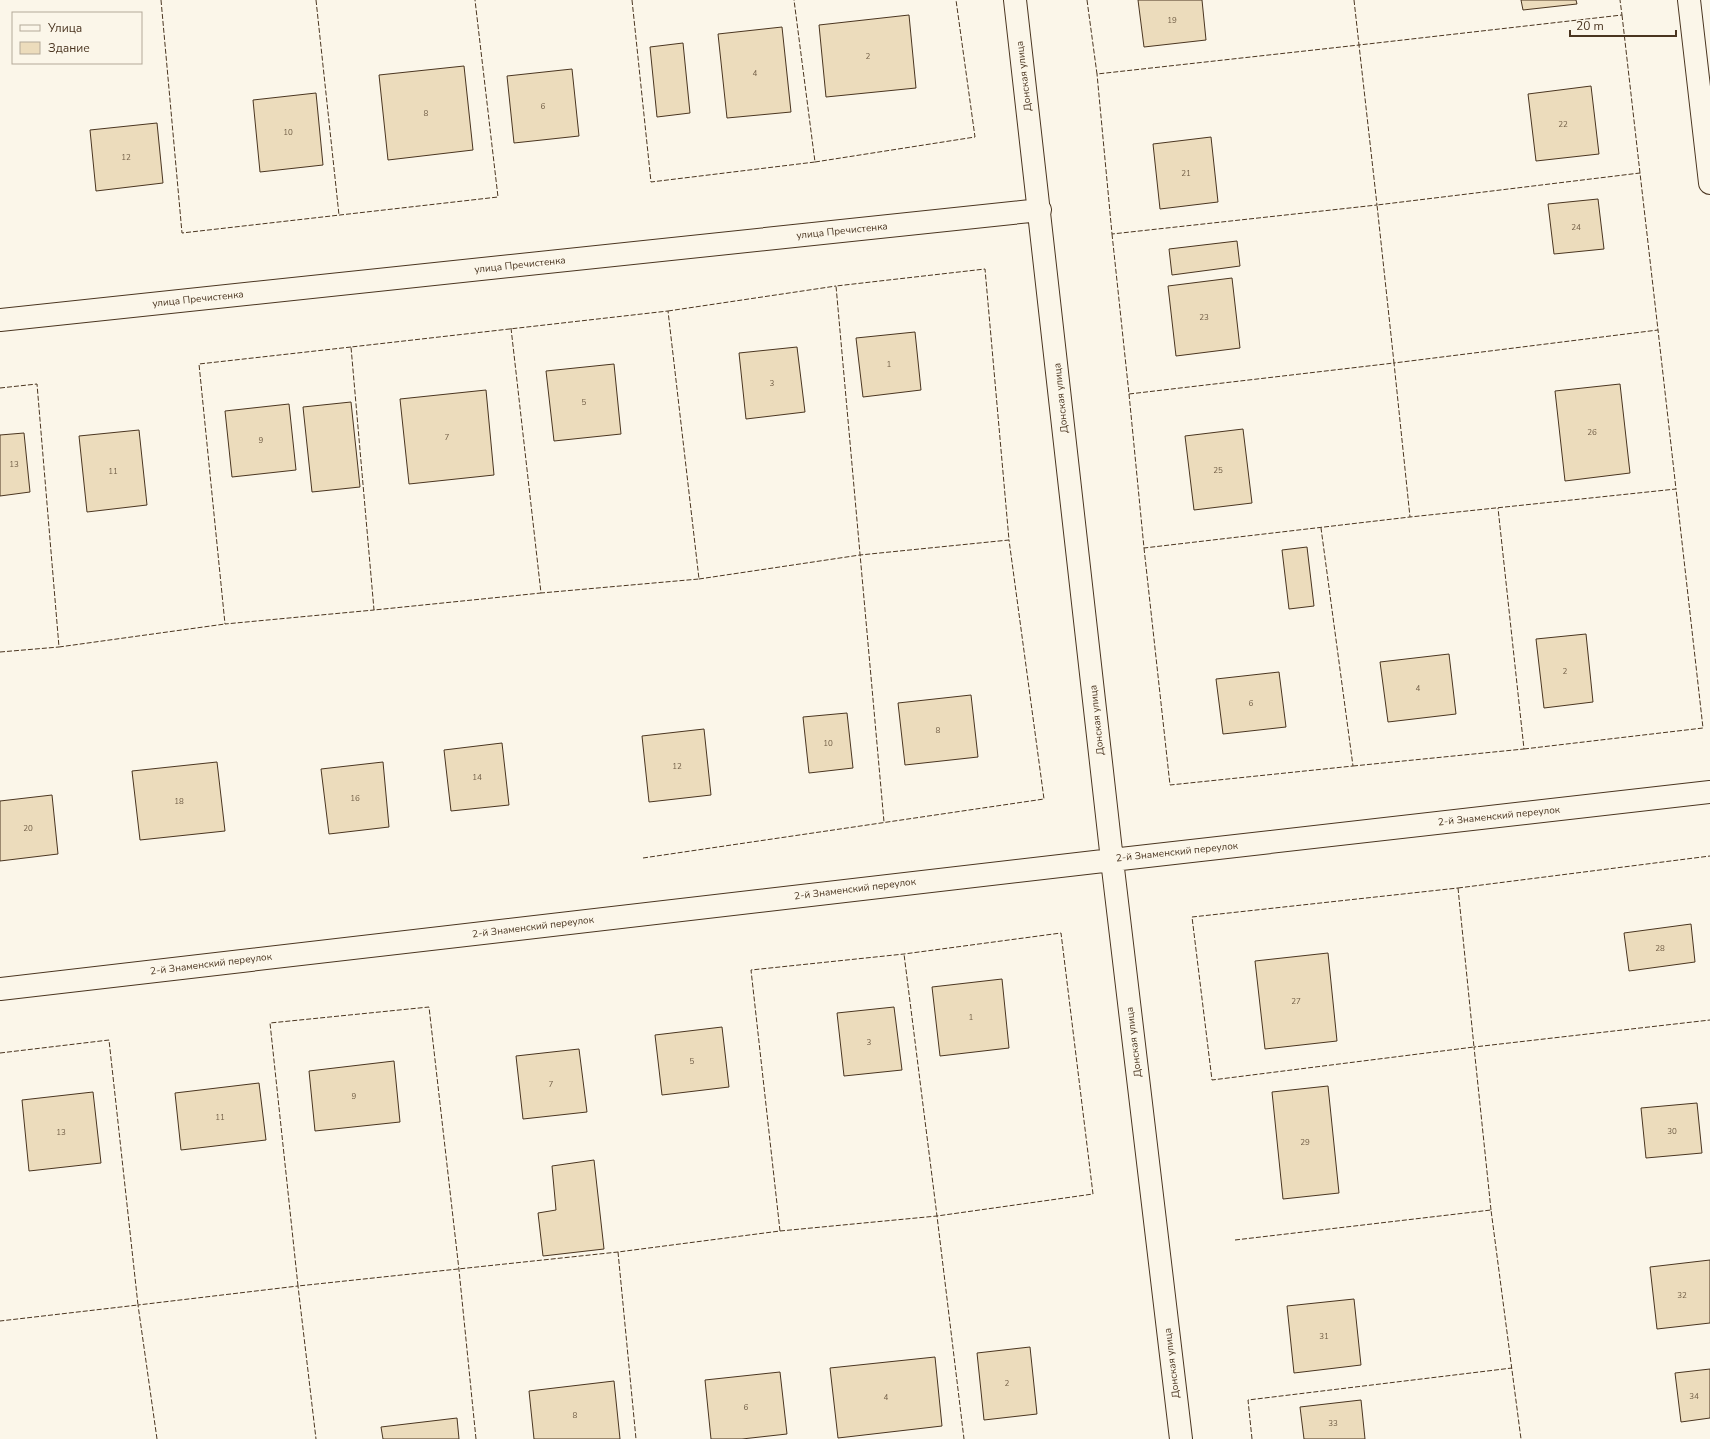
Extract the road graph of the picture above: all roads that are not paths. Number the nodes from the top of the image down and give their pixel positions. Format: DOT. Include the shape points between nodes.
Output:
graph roads {
  1 [pos="1015,0"];
  2 [pos="1689,0"];
  3 [pos="1710,183"];
  4 [pos="1040,210"];
  5 [pos="0,320"];
  6 [pos="1710,792"];
  7 [pos="1112,860"];
  8 [pos="0,989"];
  9 [pos="1181,1439"];
  1 -- 4 [label="street, Донская улица"];
  2 -- 3 [label="street"];
  4 -- 5 [label="street, улица Пречистенка"];
  4 -- 7 [label="street, Донская улица"];
  6 -- 7 [label="street, 2-й Знаменский переулок"];
  7 -- 8 [label="street, 2-й Знаменский переулок"];
  7 -- 9 [label="street, Донская улица"];
}
